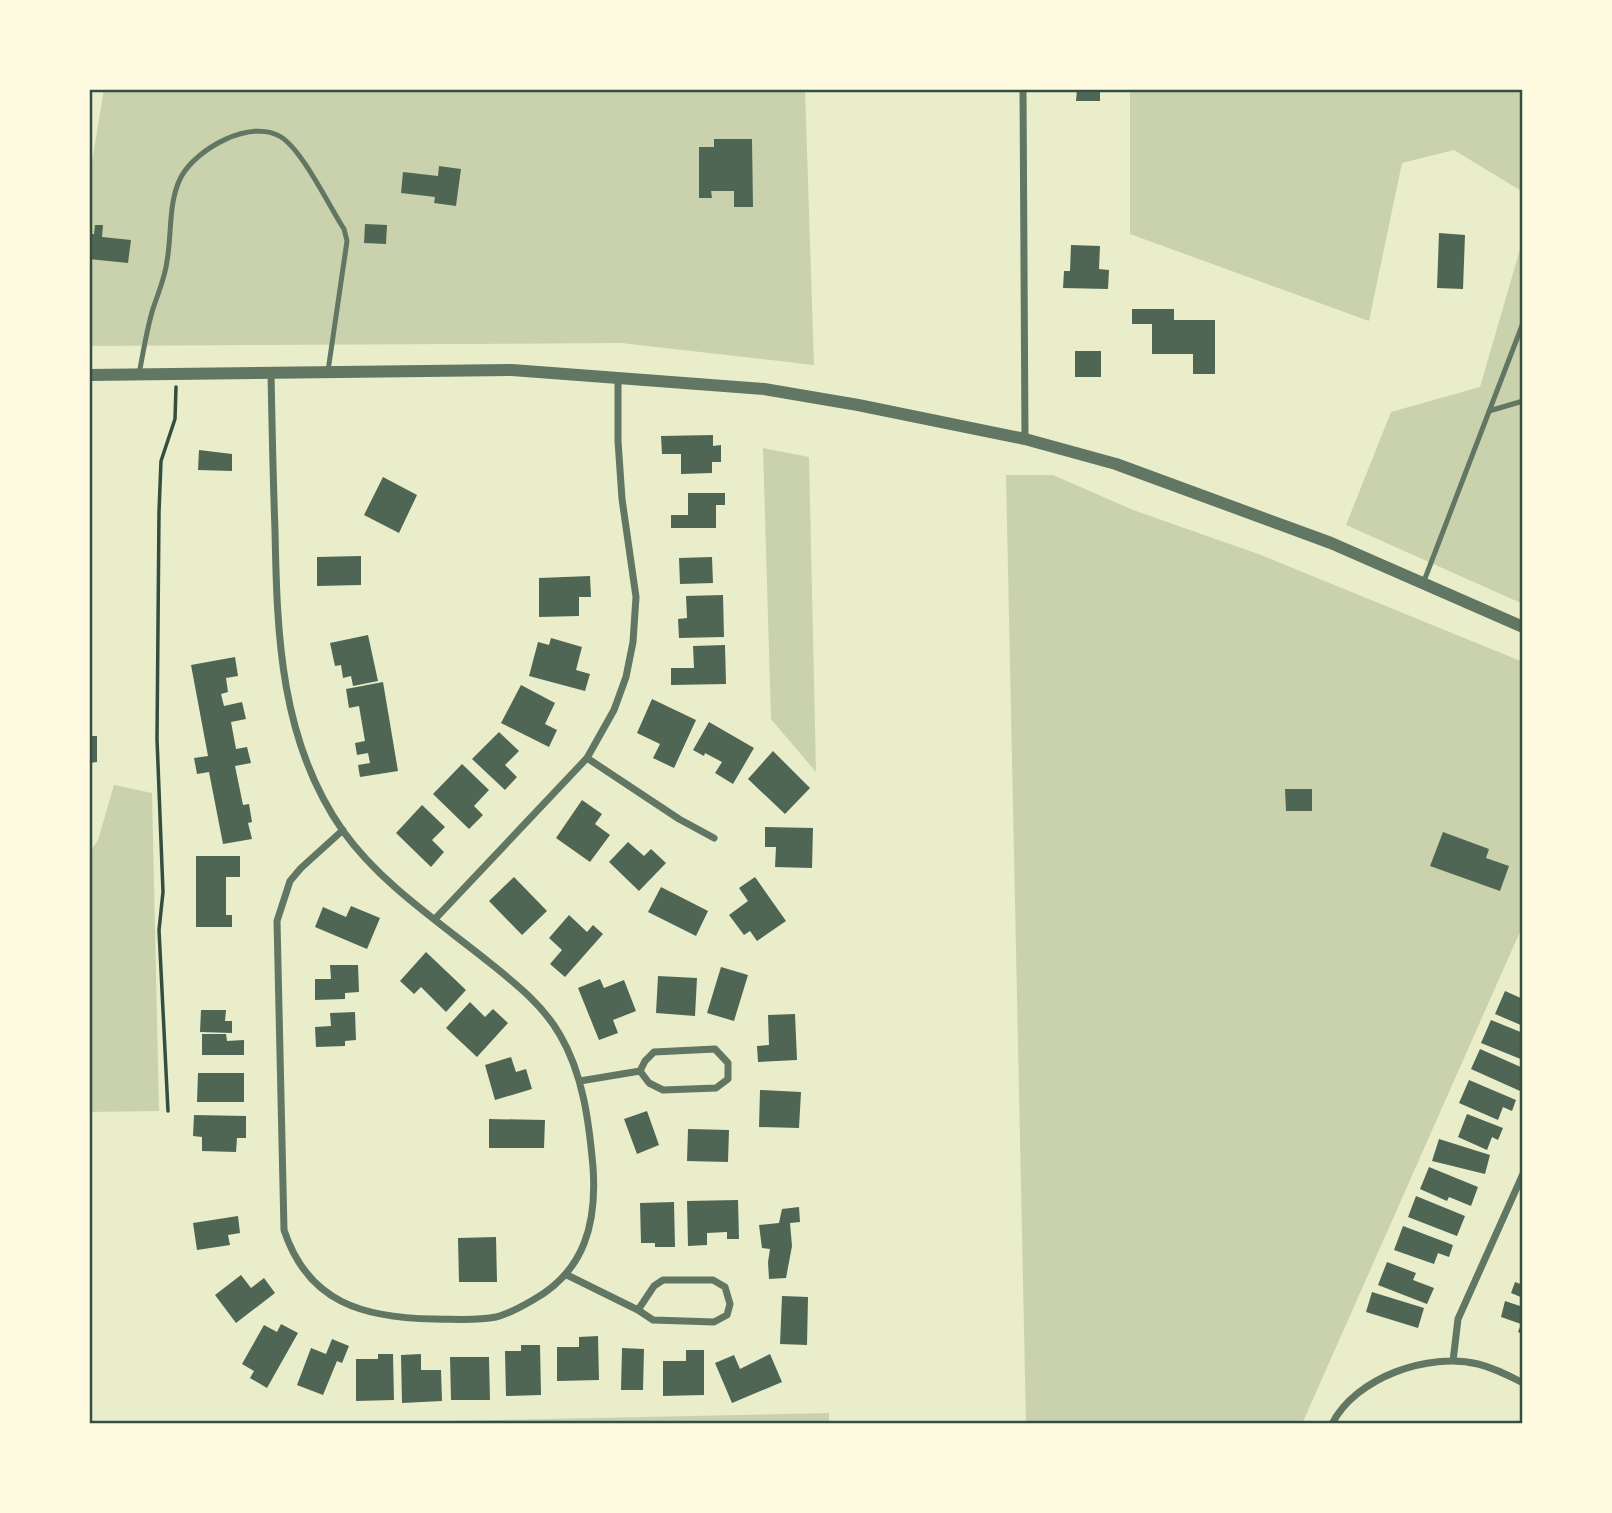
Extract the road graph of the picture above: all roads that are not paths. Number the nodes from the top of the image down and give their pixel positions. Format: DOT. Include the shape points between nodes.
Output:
graph roads {
  1 [pos="1023,89"];
  2 [pos="1523,323"];
  3 [pos="328,371"];
  4 [pos="271,373"];
  5 [pos="139,374"];
  6 [pos="89,375"];
  7 [pos="618,377"];
  8 [pos="1523,401"];
  9 [pos="1489,411"];
  10 [pos="1026,439"];
  11 [pos="1423,583"];
  12 [pos="1523,627"];
  13 [pos="587,758"];
  14 [pos="343,830"];
  15 [pos="715,838"];
  16 [pos="435,919"];
  17 [pos="640,1071"];
  18 [pos="580,1081"];
  19 [pos="1523,1174"];
  20 [pos="567,1275"];
  21 [pos="638,1310"];
  22 [pos="1453,1361"];
  23 [pos="1523,1383"];
  24 [pos="1332,1424"];
  1 -- 10 [label="street"];
  2 -- 9 [label="lane"];
  3 -- 4 [label="street"];
  3 -- 5 [label="lane" via="347,241 344,229 297,151 281,137 249,133 204,151 181,176 174,193 163,282"];
  3 -- 7 [label="street" via="512,370"];
  4 -- 5 [label="street"];
  4 -- 14 [label="street" via="277,615 285,682 304,756"];
  5 -- 6 [label="street"];
  7 -- 10 [label="street" via="764,389"];
  7 -- 13 [label="street" via="622,499 636,597 633,642 614,710"];
  8 -- 9 [label="lane"];
  9 -- 11 [label="lane"];
  10 -- 11 [label="street" via="1229,504"];
  11 -- 12 [label="street"];
  13 -- 15 [label="street"];
  13 -- 16 [label="street"];
  14 -- 16 [label="street" via="373,867"];
  14 -- 20 [label="street" via="290,881 276,921 284,1230 296,1257 316,1286 338,1301 371,1314 399,1318 495,1317 538,1298"];
  16 -- 18 [label="street" via="532,997 560,1034"];
  17 -- 17 [label="street" via="649,1083 663,1090 716,1088 728,1079 728,1063 715,1049 654,1052"];
  17 -- 18 [label="street"];
  18 -- 20 [label="street" via="593,1168 593,1202 586,1240"];
  19 -- 22 [label="street" via="1458,1320"];
  20 -- 21 [label="street"];
  21 -- 21 [label="street" via="653,1320 715,1322 727,1315 730,1304 726,1287 713,1280 663,1280"];
  22 -- 23 [label="street" via="1477,1364"];
  22 -- 24 [label="street" via="1387,1374 1350,1401"];
}
